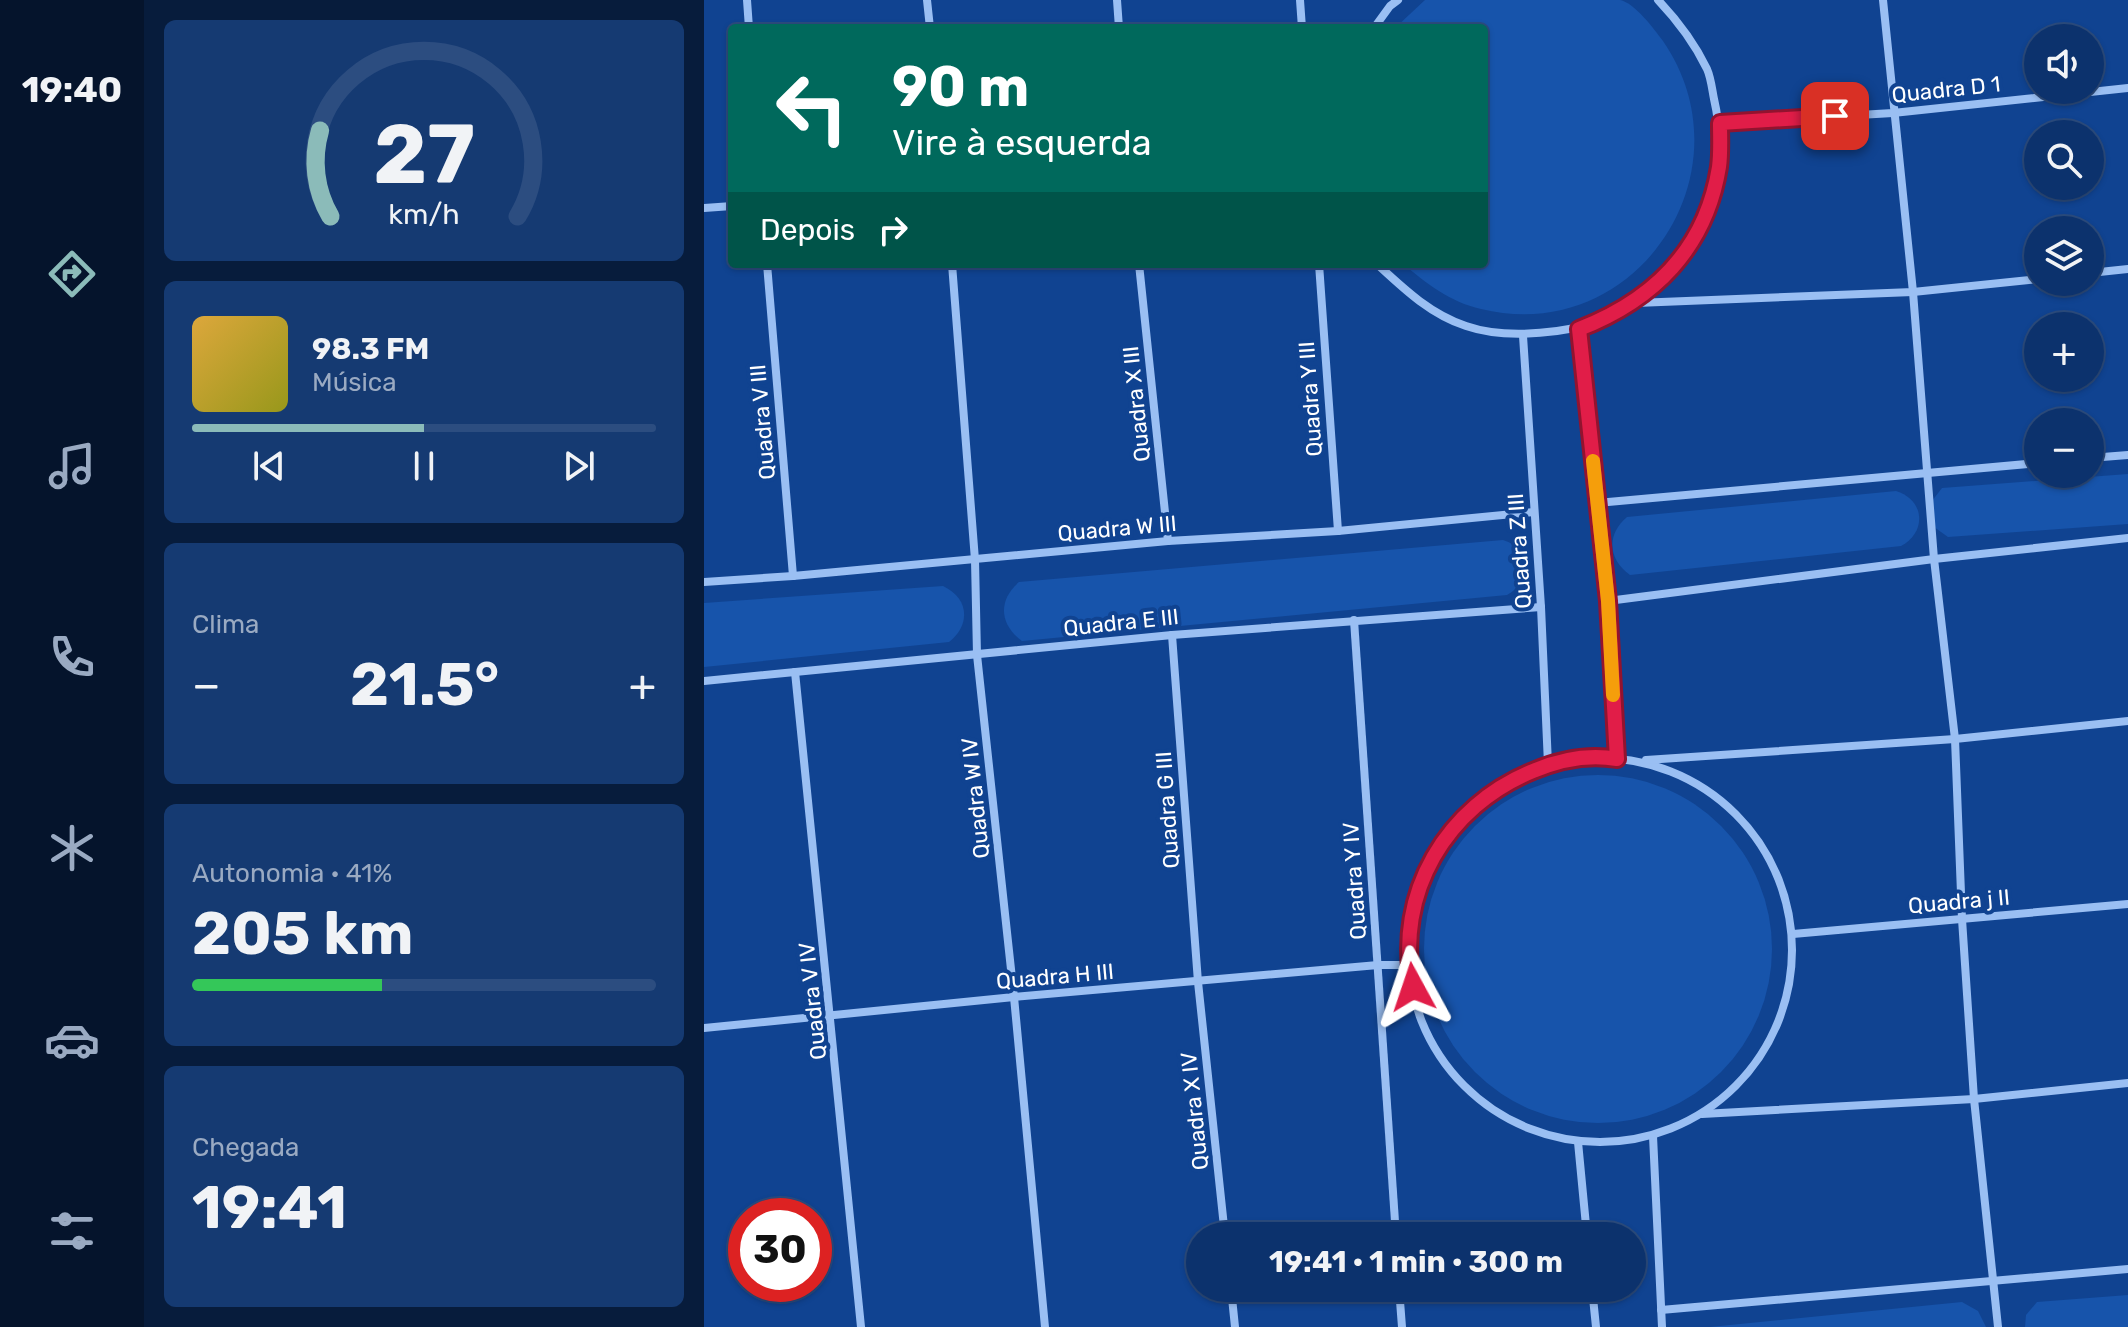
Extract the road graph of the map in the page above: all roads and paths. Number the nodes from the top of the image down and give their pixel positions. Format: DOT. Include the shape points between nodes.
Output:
graph roads {
  1 [pos="747,0"];
  2 [pos="927,0"];
  3 [pos="1117,0"];
  4 [pos="1300,0"];
  5 [pos="1398,0"];
  6 [pos="1658,0"];
  7 [pos="1883,0"];
  8 [pos="749,24"];
  9 [pos="930,24"];
  10 [pos="1119,24"];
  11 [pos="1302,24"];
  12 [pos="1377,24"];
  13 [pos="2128,88"];
  14 [pos="1893,113"];
  15 [pos="1720,123"];
  16 [pos="728,206"];
  17 [pos="704,208"];
  18 [pos="767,268"];
  19 [pos="952,268"];
  20 [pos="1139,268"];
  21 [pos="1319,268"];
  22 [pos="1381,268"];
  23 [pos="2128,269"];
  24 [pos="2104,272"];
  25 [pos="2024,280"];
  26 [pos="1913,292"];
  27 [pos="1634,303"];
  28 [pos="1579,329"];
  29 [pos="1523,336"];
  30 [pos="2128,455"];
  31 [pos="2104,457"];
  32 [pos="2024,464"];
  33 [pos="1928,474"];
  34 [pos="1597,503"];
  35 [pos="1534,512"];
  36 [pos="1338,531"];
  37 [pos="2128,538"];
  38 [pos="1168,541"];
  39 [pos="1934,559"];
  40 [pos="975,560"];
  41 [pos="793,576"];
  42 [pos="704,582"];
  43 [pos="1608,601"];
  44 [pos="1541,607"];
  45 [pos="1354,620"];
  46 [pos="1172,635"];
  47 [pos="977,655"];
  48 [pos="795,672"];
  49 [pos="704,681"];
  50 [pos="2128,721"];
  51 [pos="1955,739"];
  52 [pos="1617,759"];
  53 [pos="1641,761"];
  54 [pos="1548,764"];
  55 [pos="2128,904"];
  56 [pos="1962,919"];
  57 [pos="1793,934"];
  58 [pos="1378,965"];
  59 [pos="1409,965"];
  60 [pos="1198,982"];
  61 [pos="1014,997"];
  62 [pos="832,1017"];
  63 [pos="704,1028"];
  64 [pos="2128,1083"];
  65 [pos="1974,1099"];
  66 [pos="1701,1114"];
  67 [pos="1653,1136"];
  68 [pos="1578,1142"];
  69 [pos="1224,1222"];
  70 [pos="1395,1222"];
  71 [pos="1586,1222"];
  72 [pos="2128,1269"];
  73 [pos="1995,1281"];
  74 [pos="1232,1302"];
  75 [pos="1400,1302"];
  76 [pos="1593,1302"];
  77 [pos="1661,1310"];
  78 [pos="861,1327"];
  79 [pos="1045,1327"];
  80 [pos="1235,1327"];
  81 [pos="1402,1327"];
  82 [pos="1596,1327"];
  83 [pos="1662,1327"];
  84 [pos="1998,1327"];
  1 -- 8 [label="street"];
  2 -- 9 [label="street"];
  3 -- 10 [label="street"];
  4 -- 11 [label="street"];
  5 -- 12 [label="street"];
  6 -- 15 [label="street" via="1682,25 1708,71"];
  7 -- 14 [label="street"];
  13 -- 14 [label="street, Quadra D 1"];
  14 -- 15 [label="street, Quadra D 1"];
  14 -- 26 [label="street"];
  15 -- 27 [label="street" via="1719,165 1709,205 1691,243 1666,276"];
  16 -- 17 [label="street"];
  18 -- 41 [label="street, Quadra V III"];
  19 -- 40 [label="street, Quadra W IV"];
  20 -- 38 [label="street, Quadra X III"];
  21 -- 36 [label="street, Quadra Y III"];
  22 -- 29 [label="street" via="1416,301 1454,320"];
  23 -- 24 [label="street"];
  25 -- 26 [label="street"];
  26 -- 27 [label="street"];
  26 -- 33 [label="street"];
  27 -- 28 [label="street"];
  28 -- 29 [label="street"];
  28 -- 34 [label="street"];
  29 -- 35 [label="street, Quadra Z III"];
  30 -- 31 [label="street"];
  32 -- 33 [label="street"];
  33 -- 34 [label="street"];
  33 -- 39 [label="street"];
  34 -- 43 [label="street"];
  35 -- 36 [label="street, Quadra W III"];
  35 -- 44 [label="street, Quadra Z III"];
  36 -- 38 [label="street, Quadra W III"];
  37 -- 39 [label="street"];
  38 -- 40 [label="street, Quadra W III"];
  39 -- 43 [label="street"];
  39 -- 51 [label="street"];
  40 -- 41 [label="street, Quadra W III"];
  40 -- 47 [label="street, Quadra W IV"];
  41 -- 42 [label="street, Quadra W III"];
  43 -- 52 [label="street"];
  44 -- 45 [label="street, Quadra E III"];
  44 -- 54 [label="street, Quadra Z III"];
  45 -- 46 [label="street, Quadra E III"];
  45 -- 58 [label="street, Quadra Y IV"];
  46 -- 47 [label="street, Quadra E III"];
  46 -- 60 [label="street, Quadra G III"];
  47 -- 48 [label="street, Quadra E III"];
  47 -- 61 [label="street, Quadra W IV"];
  48 -- 49 [label="street, Quadra E III"];
  48 -- 62 [label="street, Quadra V IV"];
  50 -- 51 [label="street"];
  51 -- 53 [label="street"];
  51 -- 56 [label="street"];
  52 -- 53 [label="street"];
  52 -- 54 [label="street"];
  53 -- 57 [label="street" via="1699,783 1746,822 1778,874"];
  54 -- 59 [label="street" via="1508,781 1472,806 1443,840 1414,907"];
  55 -- 56 [label="street, Quadra j II"];
  56 -- 57 [label="street, Quadra j II"];
  56 -- 65 [label="street"];
  57 -- 66 [label="street" via="1789,987 1772,1037 1742,1081"];
  58 -- 59 [label="street, Quadra H III"];
  58 -- 60 [label="street, Quadra H III"];
  58 -- 70 [label="street, Quadra Y IV"];
  59 -- 68 [label="street" via="1417,1008 1435,1049 1462,1084 1496,1112 1535,1132"];
  60 -- 61 [label="street, Quadra H III"];
  60 -- 69 [label="street, Quadra X IV"];
  61 -- 62 [label="street, Quadra H III"];
  61 -- 79 [label="street, Quadra W IV"];
  62 -- 63 [label="street, Quadra H III"];
  62 -- 78 [label="street, Quadra V IV"];
  64 -- 65 [label="street"];
  65 -- 66 [label="street"];
  65 -- 73 [label="street"];
  66 -- 67 [label="street"];
  67 -- 68 [label="street"];
  67 -- 77 [label="street"];
  68 -- 71 [label="street"];
  72 -- 73 [label="street"];
  73 -- 77 [label="street"];
  73 -- 84 [label="street"];
  74 -- 80 [label="street"];
  75 -- 81 [label="street"];
  76 -- 82 [label="street"];
  77 -- 83 [label="street"];
}
